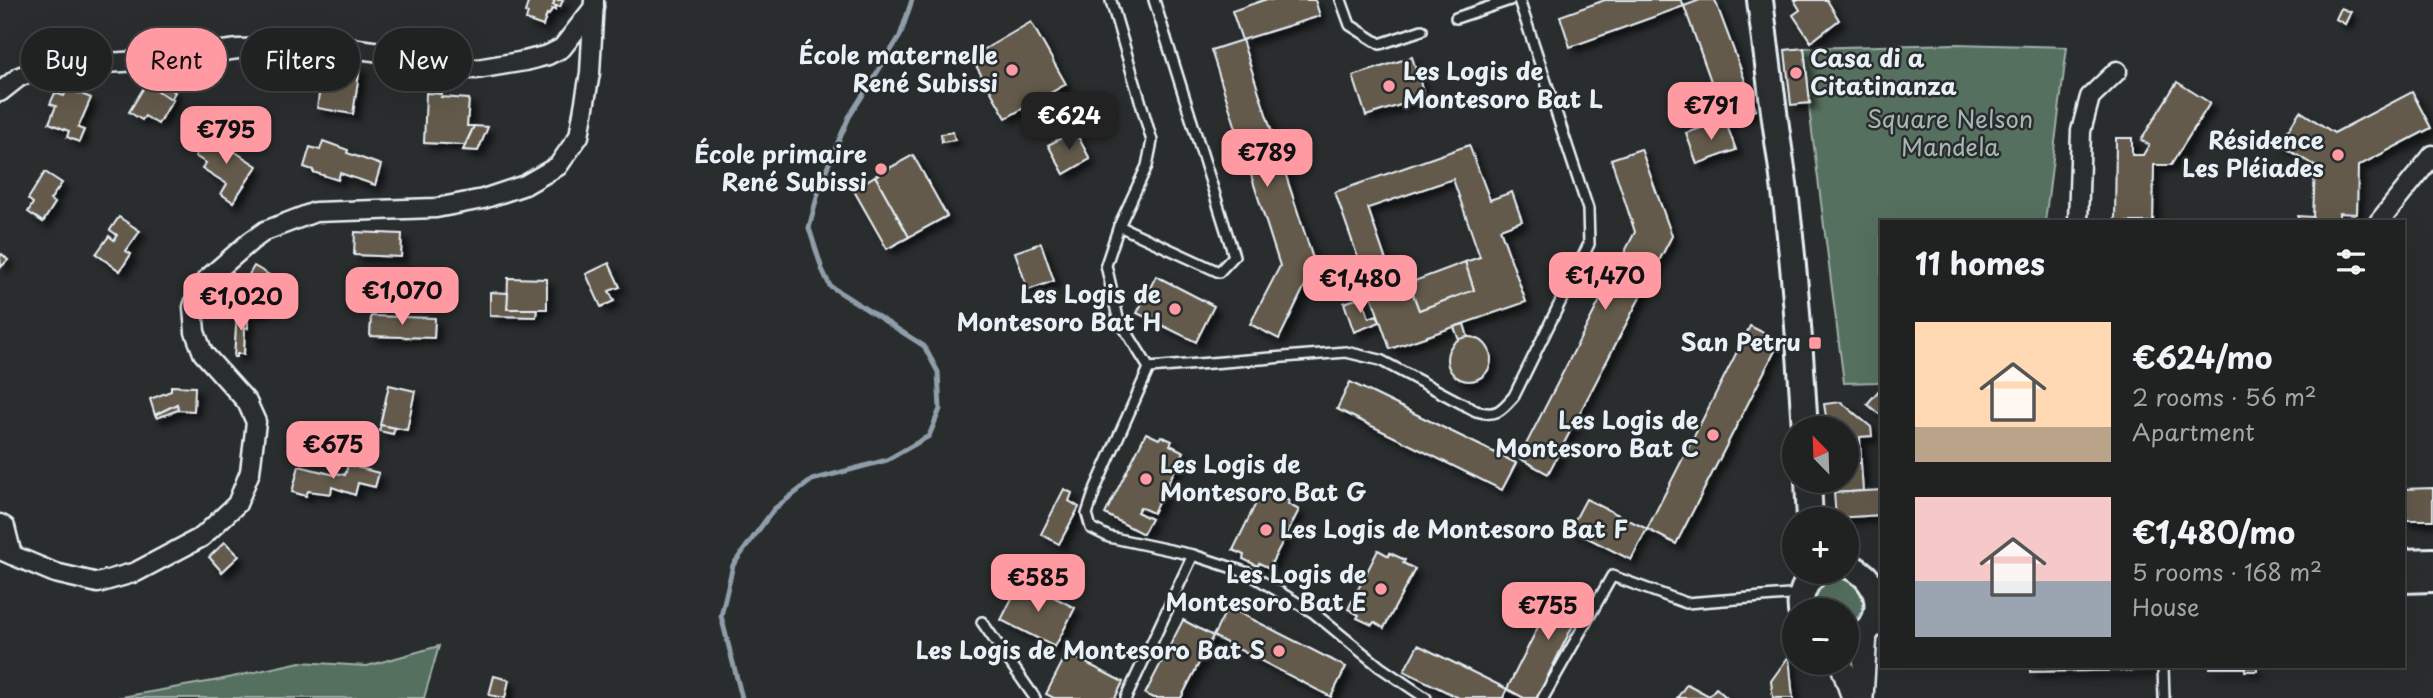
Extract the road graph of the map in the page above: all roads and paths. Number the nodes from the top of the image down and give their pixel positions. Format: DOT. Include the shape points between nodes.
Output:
graph roads {
  1 [pos="1113,0"];
  2 [pos="1154,0"];
  3 [pos="1341,0"];
  4 [pos="1510,0"];
  5 [pos="1519,0"];
  6 [pos="1760,0"];
  7 [pos="594,3"];
  8 [pos="1456,18"];
  9 [pos="1422,30"];
  10 [pos="2117,71"];
  11 [pos="0,92"];
  12 [pos="2433,155"];
  13 [pos="2078,220"];
  14 [pos="2381,220"];
  15 [pos="1119,226"];
  16 [pos="1149,368"];
  17 [pos="1804,416"];
  18 [pos="0,524"];
  19 [pos="6,552"];
  20 [pos="1193,555"];
  21 [pos="2433,561"];
  22 [pos="2405,562"];
  23 [pos="2433,579"];
  24 [pos="2405,580"];
  25 [pos="1871,582"];
  26 [pos="1782,602"];
  27 [pos="982,622"];
  28 [pos="1859,634"];
  29 [pos="1859,667"];
  30 [pos="2163,668"];
  31 [pos="1845,675"];
  32 [pos="1035,698"];
  33 [pos="1126,698"];
  34 [pos="1426,698"];
  35 [pos="1543,698"];
  36 [pos="1853,698"];
  37 [pos="1862,698"];
  38 [pos="2164,698"];
  1 -- 15 [label="lane" via="1152,141 1147,166"];
  2 -- 15 [label="lane" via="1234,256 1219,272"];
  3 -- 9 [label="lane" via="1350,25 1380,44"];
  4 -- 8 [label="lane"];
  5 -- 16 [label="lane" via="1588,209 1589,244 1514,396 1502,410 1489,415 1476,411 1380,360 1346,352"];
  6 -- 17 [label="main road" via="1780,148"];
  7 -- 11 [label="street" via="562,48 526,61 477,69 429,68 388,53 336,46 237,49 44,67 19,77"];
  7 -- 19 [label="street" via="590,73 579,136 558,166 525,185 436,208 315,212 265,231 207,279 193,307 195,332 203,353 247,402 256,422 250,472 237,504 202,537 136,572 99,583 55,573"];
  10 -- 13 [label="street" via="2090,97 2081,131"];
  12 -- 14 [label="street"];
  15 -- 16 [label="lane" via="1106,265 1112,300"];
  16 -- 20 [label="lane" via="1087,514 1091,528 1109,537"];
  18 -- 19 [label="street" via="5,527"];
  20 -- 33 [label="lane"];
  20 -- 34 [label="lane" via="1248,573 1314,613"];
  21 -- 22 [label="main road"];
  23 -- 24 [label="main road"];
  25 -- 28 [label="main road" via="1878,609 1874,621"];
  26 -- 35 [label="lane" via="1686,603 1612,576"];
  27 -- 32 [label="lane"];
  29 -- 37 [label="street"];
  30 -- 38 [label="lane"];
  31 -- 36 [label="street"];
}
